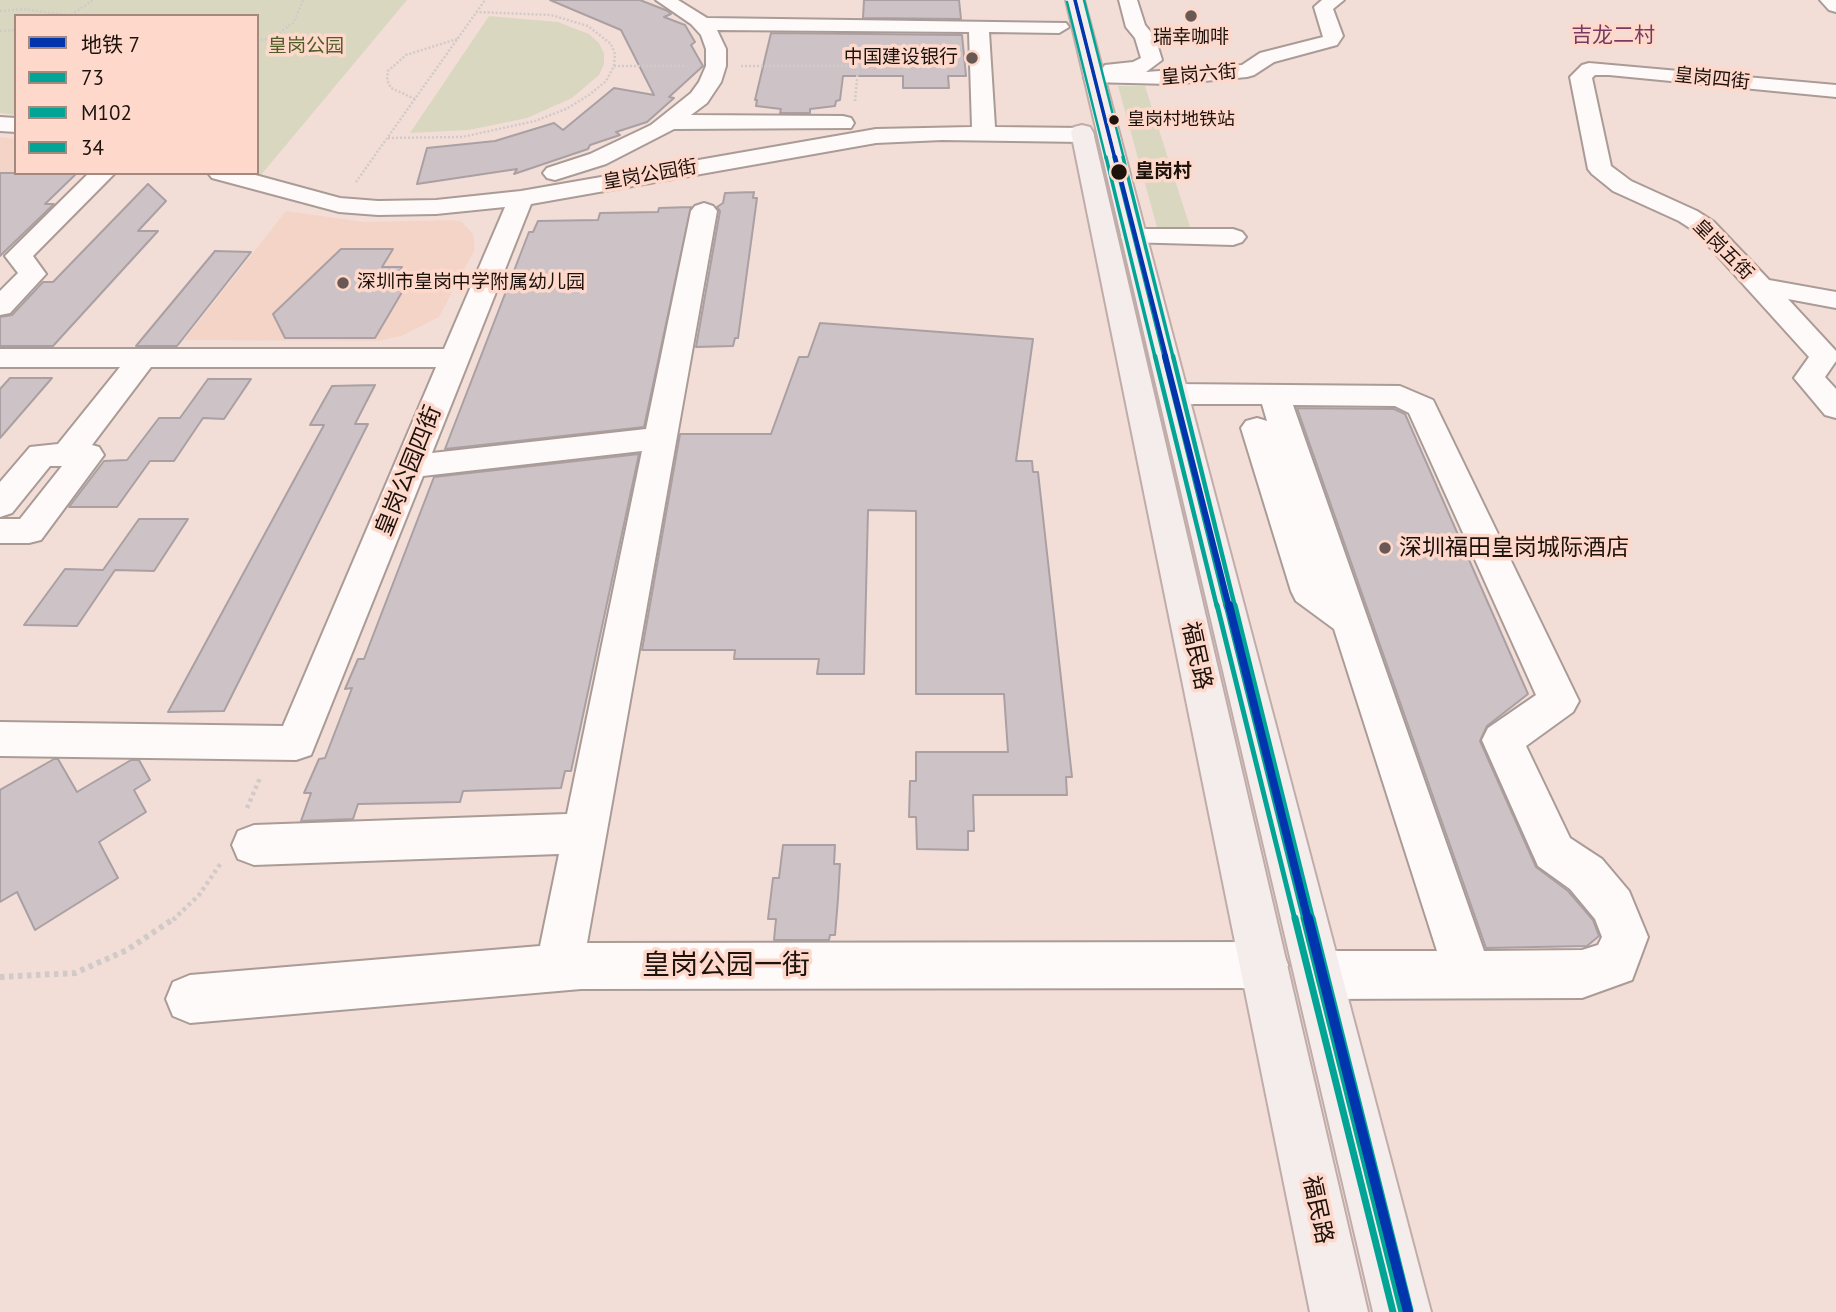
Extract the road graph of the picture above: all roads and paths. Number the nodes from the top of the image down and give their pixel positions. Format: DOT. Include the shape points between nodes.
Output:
graph roads {
  1 [pos="93,0"];
  2 [pos="303,0"];
  3 [pos="485,0"];
  4 [pos="665,0"];
  5 [pos="1128,0"];
  6 [pos="1335,0"];
  7 [pos="1829,0"];
  8 [pos="1836,6"];
  9 [pos="1063,9"];
  10 [pos="0,11"];
  11 [pos="476,12"];
  12 [pos="57,14"];
  13 [pos="74,14"];
  14 [pos="702,24"];
  15 [pos="862,25"];
  16 [pos="979,26"];
  17 [pos="458,38"];
  18 [pos="259,41"];
  19 [pos="1589,69"];
  20 [pos="1094,74"];
  21 [pos="1836,91"];
  22 [pos="415,99"];
  23 [pos="670,122"];
  24 [pos="853,123"];
  25 [pos="984,129"];
  26 [pos="1083,135"];
  27 [pos="388,138"];
  28 [pos="101,175"];
  29 [pos="227,175"];
  30 [pos="347,196"];
  31 [pos="521,198"];
  32 [pos="705,211"];
  33 [pos="1134,237"];
  34 [pos="1233,237"];
  35 [pos="1759,286"];
  36 [pos="1836,300"];
  37 [pos="0,307"];
  38 [pos="0,358"];
  39 [pos="143,358"];
  40 [pos="456,358"];
  41 [pos="1174,394"];
  42 [pos="1260,394"];
  43 [pos="1836,408"];
  44 [pos="661,438"];
  45 [pos="67,455"];
  46 [pos="411,466"];
  47 [pos="0,505"];
  48 [pos="0,531"];
  49 [pos="0,739"];
  50 [pos="296,743"];
  51 [pos="586,833"];
  52 [pos="241,838"];
  53 [pos="1264,965"];
  54 [pos="559,968"];
  55 [pos="1319,975"];
  56 [pos="1469,976"];
  57 [pos="0,977"];
  58 [pos="190,999"];
  59 [pos="1339,1312"];
  60 [pos="1402,1312"];
  1 -- 13 [label="path"];
  2 -- 18 [label="path" via="294,22 274,37"];
  3 -- 11 [label="path"];
  4 -- 14 [label="street"];
  5 -- 20 [label="street" via="1152,60 1137,68"];
  6 -- 20 [label="street, 皇岗六街" via="1323,7 1333,36 1330,41 1267,57 1247,71 1171,78"];
  7 -- 8 [label="street"];
  9 -- 16 [label="street"];
  9 -- 20 [label="main road, 福民路"];
  9 -- 26 [label="main road, 福民路"];
  10 -- 12 [label="path"];
  11 -- 17 [label="path"];
  11 -- 27 [label="path" via="527,12 580,23 611,44 614,66 589,95 535,121 462,137"];
  14 -- 15 [label="street"];
  14 -- 23 [label="street" via="716,49 716,66 699,98"];
  15 -- 16 [label="street"];
  15 -- 24 [label="path"];
  16 -- 25 [label="street"];
  17 -- 22 [label="path"];
  17 -- 22 [label="path" via="406,55 388,71 391,88"];
  19 -- 21 [label="street, 皇岗四街"];
  19 -- 35 [label="street, 皇岗五街" via="1581,77 1600,169 1630,190 1697,222"];
  20 -- 33 [label="main road, 福民路"];
  22 -- 27 [label="path"];
  23 -- 24 [label="street"];
  23 -- 30 [label="street" via="598,159 520,182 432,195"];
  24 -- 25 [label="street"];
  25 -- 26 [label="street, 皇岗公园街"];
  25 -- 31 [label="street, 皇岗公园街" via="853,139"];
  26 -- 53 [label="main road, 福民路"];
  27 -- 30 [label="path"];
  28 -- 37 [label="street" via="18,256 33,274"];
  29 -- 31 [label="street, 皇岗公园街" via="312,200 359,207 436,208"];
  31 -- 40 [label="street, 皇岗公园四街"];
  32 -- 44 [label="street"];
  33 -- 34 [label="street"];
  33 -- 41 [label="main road, 福民路"];
  35 -- 36 [label="street"];
  35 -- 43 [label="street, 皇岗五街" via="1825,356 1809,378"];
  38 -- 39 [label="street"];
  39 -- 40 [label="street"];
  39 -- 45 [label="street"];
  40 -- 46 [label="street, 皇岗公园四街"];
  41 -- 42 [label="street"];
  41 -- 55 [label="main road, 福民路"];
  42 -- 56 [label="street" via="1350,621"];
  42 -- 56 [label="street" via="1400,396 1422,407 1559,701 1503,740 1554,852 1586,874 1613,906 1625,937 1615,963 1582,974"];
  44 -- 46 [label="street"];
  44 -- 51 [label="street"];
  45 -- 47 [label="street" via="41,455"];
  45 -- 48 [label="street" via="88,454 29,531"];
  46 -- 50 [label="street, 皇岗公园四街"];
  49 -- 50 [label="street"];
  50 -- 52 [label="path" via="267,760"];
  51 -- 52 [label="street"];
  51 -- 54 [label="street"];
  52 -- 57 [label="path" via="177,918 127,950 75,973"];
  53 -- 54 [label="street, 皇岗公园一街"];
  53 -- 59 [label="main road, 福民路"];
  54 -- 58 [label="street, 皇岗公园一街"];
  55 -- 56 [label="street"];
  55 -- 60 [label="main road, 福民路"];
}
